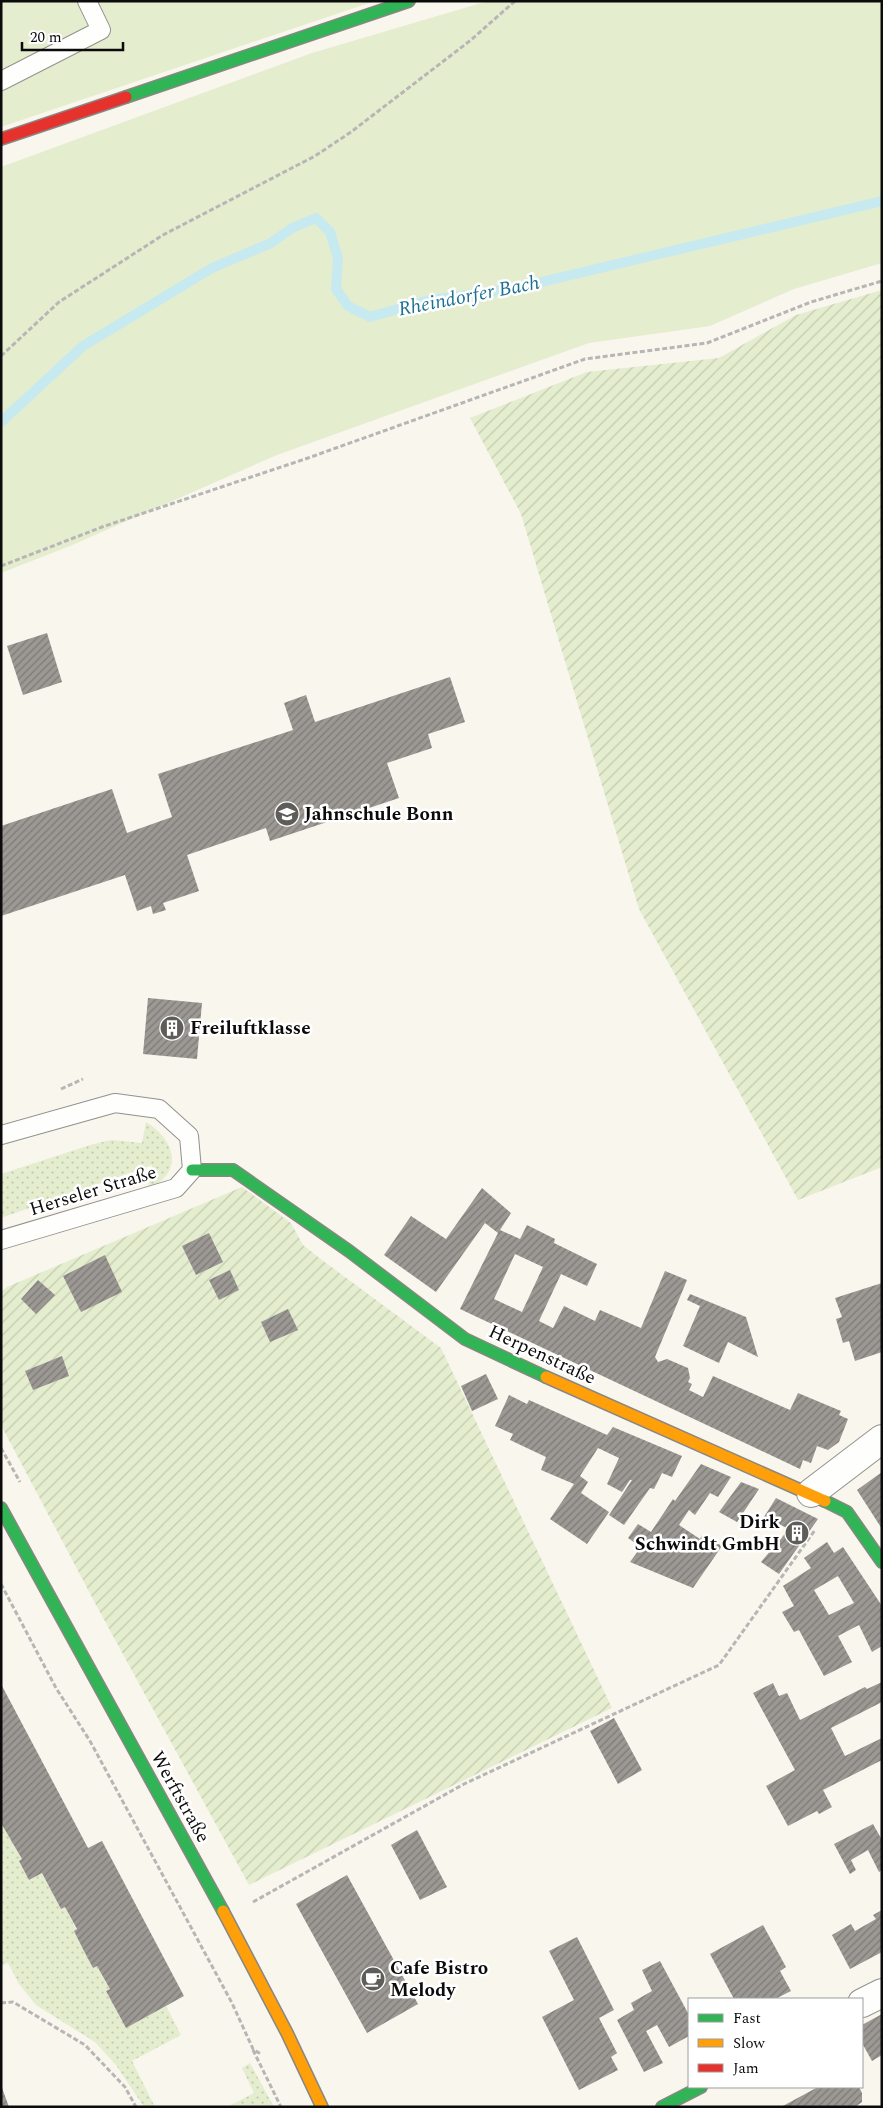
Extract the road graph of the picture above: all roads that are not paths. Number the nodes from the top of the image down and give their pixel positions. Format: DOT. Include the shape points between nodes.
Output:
graph roads {
  1 [pos="87,1"];
  2 [pos="409,1"];
  3 [pos="1,81"];
  4 [pos="1,139"];
  5 [pos="1,1135"];
  6 [pos="192,1170"];
  7 [pos="1,1240"];
  8 [pos="882,1439"];
  9 [pos="811,1493"];
  10 [pos="1,1508"];
  11 [pos="882,1562"];
  12 [pos="882,1993"];
  13 [pos="863,2002"];
  14 [pos="699,2088"];
  15 [pos="322,2107"];
  16 [pos="662,2107"];
  1 -- 3 [label="lane" via="101,30"];
  2 -- 4 [label="street"];
  5 -- 6 [label="lane" via="115,1103 159,1109 189,1136"];
  6 -- 7 [label="lane, Herseler Straße" via="176,1188"];
  6 -- 9 [label="street, Herpenstraße" via="234,1170 349,1251 465,1339"];
  8 -- 9 [label="street"];
  9 -- 11 [label="street, Herpenstraße" via="848,1512"];
  10 -- 15 [label="street, Werftstraße" via="226,1917"];
  12 -- 13 [label="street"];
  14 -- 16 [label="street"];
}
